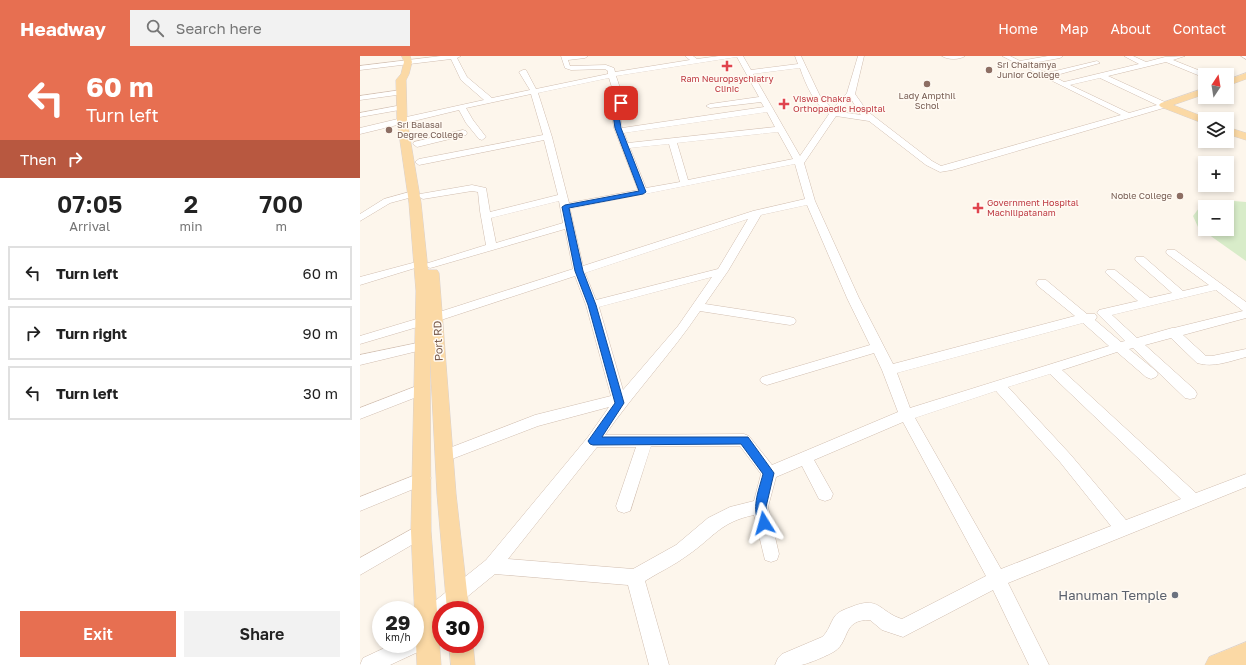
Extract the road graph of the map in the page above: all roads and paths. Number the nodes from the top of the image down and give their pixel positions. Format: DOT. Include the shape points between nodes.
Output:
graph roads {
  1 [pos="455,56"];
  2 [pos="585,56"];
  3 [pos="688,56"];
  4 [pos="735,56"];
  5 [pos="740,56"];
  6 [pos="798,56"];
  7 [pos="861,56"];
  8 [pos="944,56"];
  9 [pos="962,56"];
  10 [pos="1005,56"];
  11 [pos="1060,56"];
  12 [pos="1085,56"];
  13 [pos="1127,56"];
  14 [pos="1159,56"];
  15 [pos="1182,56"];
  16 [pos="564,57"];
  17 [pos="1167,60"];
  18 [pos="696,61"];
  19 [pos="1019,63"];
  20 [pos="1097,63"];
  21 [pos="406,64"];
  22 [pos="1146,65"];
  23 [pos="803,66"];
  24 [pos="360,68"];
  25 [pos="523,72"];
  26 [pos="749,72"];
  27 [pos="1112,73"];
  28 [pos="1198,73"];
  29 [pos="612,74"];
  30 [pos="1101,75"];
  31 [pos="1045,76"];
  32 [pos="1246,76"];
  33 [pos="1234,80"];
  34 [pos="1064,84"];
  35 [pos="534,91"];
  36 [pos="1198,93"];
  37 [pos="851,94"];
  38 [pos="360,98"];
  39 [pos="764,99"];
  40 [pos="490,101"];
  41 [pos="1164,105"];
  42 [pos="710,106"];
  43 [pos="462,108"];
  44 [pos="404,109"];
  45 [pos="770,109"];
  46 [pos="834,113"];
  47 [pos="360,114"];
  48 [pos="1128,115"];
  49 [pos="1198,118"];
  50 [pos="872,119"];
  51 [pos="781,129"];
  52 [pos="360,131"];
  53 [pos="619,131"];
  54 [pos="462,133"];
  55 [pos="1234,133"];
  56 [pos="482,137"];
  57 [pos="1246,137"];
  58 [pos="672,141"];
  59 [pos="417,144"];
  60 [pos="550,145"];
  61 [pos="624,146"];
  62 [pos="420,162"];
  63 [pos="798,162"];
  64 [pos="685,184"];
  65 [pos="643,192"];
  66 [pos="418,195"];
  67 [pos="810,201"];
  68 [pos="564,202"];
  69 [pos="757,213"];
  70 [pos="486,216"];
  71 [pos="360,218"];
  72 [pos="569,225"];
  73 [pos="492,247"];
  74 [pos="1171,252"];
  75 [pos="1140,259"];
  76 [pos="425,264"];
  77 [pos="579,271"];
  78 [pos="722,271"];
  79 [pos="1111,272"];
  80 [pos="360,281"];
  81 [pos="1042,283"];
  82 [pos="1218,286"];
  83 [pos="1181,295"];
  84 [pos="1148,303"];
  85 [pos="592,305"];
  86 [pos="698,307"];
  87 [pos="1246,308"];
  88 [pos="1103,314"];
  89 [pos="1246,314"];
  90 [pos="1085,318"];
  91 [pos="430,319"];
  92 [pos="790,321"];
  93 [pos="1172,332"];
  94 [pos="360,340"];
  95 [pos="1135,342"];
  96 [pos="422,346"];
  97 [pos="878,347"];
  98 [pos="1118,347"];
  99 [pos="1246,353"];
  100 [pos="360,360"];
  101 [pos="1053,369"];
  102 [pos="889,370"];
  103 [pos="1151,374"];
  104 [pos="767,380"];
  105 [pos="999,386"];
  106 [pos="422,389"];
  107 [pos="1190,394"];
  108 [pos="619,402"];
  109 [pos="360,414"];
  110 [pos="906,415"];
  111 [pos="593,441"];
  112 [pos="645,441"];
  113 [pos="444,456"];
  114 [pos="805,458"];
  115 [pos="768,473"];
  116 [pos="423,478"];
  117 [pos="1246,480"];
  118 [pos="825,494"];
  119 [pos="1194,501"];
  120 [pos="360,504"];
  121 [pos="624,506"];
  122 [pos="760,507"];
  123 [pos="1122,528"];
  124 [pos="421,530"];
  125 [pos="772,554"];
  126 [pos="360,566"];
  127 [pos="492,566"];
  128 [pos="635,577"];
  129 [pos="997,579"];
  130 [pos="456,594"];
  131 [pos="420,601"];
  132 [pos="457,601"];
  133 [pos="424,631"];
  134 [pos="424,649"];
  135 [pos="391,653"];
  136 [pos="462,653"];
  137 [pos="1246,654"];
  138 [pos="370,665"];
  139 [pos="429,665"];
  140 [pos="463,665"];
  141 [pos="659,665"];
  142 [pos="785,665"];
  143 [pos="1039,665"];
  144 [pos="1217,665"];
  1 -- 21 [label="street"];
  1 -- 40 [label="street" via="464,78"];
  2 -- 16 [label="street"];
  3 -- 18 [label="street"];
  4 -- 18 [label="street"];
  5 -- 26 [label="street"];
  6 -- 23 [label="street"];
  7 -- 37 [label="street"];
  8 -- 9 [label="street"];
  10 -- 19 [label="street"];
  11 -- 19 [label="street"];
  12 -- 20 [label="street"];
  13 -- 22 [label="street"];
  14 -- 17 [label="street"];
  15 -- 17 [label="street"];
  16 -- 29 [label="street" via="567,67 606,67"];
  17 -- 22 [label="street"];
  17 -- 28 [label="street"];
  18 -- 29 [label="street"];
  19 -- 31 [label="street"];
  20 -- 27 [label="street"];
  20 -- 31 [label="street"];
  21 -- 24 [label="street"];
  21 -- 44 [label="main road" via="408,81"];
  21 -- 44 [label="main road" via="401,80"];
  22 -- 27 [label="street"];
  23 -- 26 [label="street"];
  23 -- 46 [label="street" via="822,103"];
  25 -- 35 [label="street"];
  26 -- 39 [label="street"];
  27 -- 30 [label="street"];
  29 -- 35 [label="street"];
  29 -- 53 [label="street" via="621,103 616,115"];
  30 -- 34 [label="street"];
  30 -- 41 [label="street"];
  31 -- 34 [label="street"];
  32 -- 33 [label="main road"];
  34 -- 48 [label="street"];
  35 -- 40 [label="street"];
  35 -- 60 [label="street"];
  36 -- 41 [label="main road"];
  37 -- 46 [label="street"];
  37 -- 50 [label="street" via="864,113"];
  38 -- 44 [label="street"];
  39 -- 42 [label="street"];
  39 -- 45 [label="street"];
  40 -- 43 [label="street"];
  41 -- 48 [label="street"];
  41 -- 49 [label="main road"];
  43 -- 44 [label="street"];
  43 -- 56 [label="street"];
  44 -- 47 [label="street"];
  44 -- 52 [label="street"];
  44 -- 59 [label="main road"];
  44 -- 66 [label="main road"];
  45 -- 51 [label="street"];
  45 -- 53 [label="street"];
  46 -- 50 [label="street"];
  46 -- 63 [label="street"];
  48 -- 50 [label="street" via="940,169"];
  51 -- 58 [label="street"];
  51 -- 63 [label="street"];
  53 -- 61 [label="street"];
  54 -- 59 [label="street"];
  55 -- 57 [label="main road"];
  58 -- 61 [label="street"];
  58 -- 64 [label="street"];
  59 -- 62 [label="main road"];
  60 -- 62 [label="street"];
  60 -- 68 [label="street"];
  61 -- 65 [label="street"];
  62 -- 66 [label="main road"];
  63 -- 64 [label="street"];
  63 -- 67 [label="street"];
  64 -- 65 [label="street"];
  65 -- 68 [label="street"];
  66 -- 70 [label="street" via="480,188 483,190"];
  66 -- 71 [label="street" via="387,201"];
  66 -- 76 [label="main road"];
  67 -- 69 [label="street"];
  67 -- 97 [label="street"];
  68 -- 70 [label="street"];
  68 -- 72 [label="street"];
  69 -- 77 [label="street"];
  69 -- 78 [label="street"];
  70 -- 73 [label="street"];
  72 -- 73 [label="street"];
  72 -- 77 [label="street"];
  73 -- 76 [label="street"];
  74 -- 82 [label="street"];
  75 -- 83 [label="street"];
  76 -- 80 [label="street"];
  76 -- 91 [label="main road"];
  77 -- 85 [label="street"];
  77 -- 91 [label="street"];
  78 -- 85 [label="street"];
  78 -- 86 [label="street"];
  79 -- 84 [label="street"];
  81 -- 90 [label="street"];
  82 -- 83 [label="street"];
  82 -- 87 [label="street"];
  83 -- 84 [label="street"];
  84 -- 88 [label="street"];
  85 -- 108 [label="street"];
  86 -- 92 [label="street"];
  86 -- 108 [label="street" via="682,330"];
  88 -- 90 [label="street"];
  88 -- 95 [label="street"];
  89 -- 93 [label="street"];
  90 -- 98 [label="street"];
  90 -- 102 [label="street"];
  91 -- 94 [label="street"];
  91 -- 96 [label="main road"];
  91 -- 113 [label="main road, Port RD" via="437,342"];
  93 -- 95 [label="street"];
  93 -- 99 [label="street" via="1202,360 1212,361"];
  95 -- 98 [label="street"];
  95 -- 107 [label="street"];
  96 -- 100 [label="street"];
  96 -- 106 [label="main road"];
  97 -- 102 [label="street"];
  97 -- 104 [label="street"];
  98 -- 101 [label="street"];
  98 -- 103 [label="street"];
  101 -- 105 [label="street"];
  101 -- 119 [label="street"];
  102 -- 110 [label="street"];
  105 -- 110 [label="street"];
  105 -- 123 [label="street" via="1065,458"];
  106 -- 109 [label="street"];
  106 -- 116 [label="main road"];
  108 -- 111 [label="street"];
  108 -- 113 [label="street" via="535,421"];
  110 -- 114 [label="street"];
  110 -- 129 [label="street"];
  111 -- 112 [label="street"];
  111 -- 127 [label="street"];
  112 -- 115 [label="street" via="744,440"];
  112 -- 121 [label="street"];
  113 -- 130 [label="main road, Port RD"];
  114 -- 115 [label="street"];
  114 -- 118 [label="street"];
  115 -- 122 [label="street"];
  116 -- 120 [label="street"];
  116 -- 124 [label="main road"];
  117 -- 119 [label="street"];
  119 -- 123 [label="street"];
  122 -- 125 [label="street"];
  122 -- 128 [label="street" via="736,512 714,523 682,550"];
  123 -- 129 [label="street"];
  124 -- 126 [label="street"];
  124 -- 131 [label="main road"];
  127 -- 128 [label="street"];
  127 -- 130 [label="street"];
  128 -- 141 [label="street"];
  129 -- 142 [label="street" via="903,628 888,624 870,611 858,613 842,622 829,644"];
  129 -- 143 [label="street"];
  130 -- 132 [label="main road, Port RD"];
  130 -- 133 [label="street"];
  134 -- 139 [label="main road"];
  135 -- 138 [label="street"];
  136 -- 140 [label="main road"];
  137 -- 144 [label="main road"];
}
